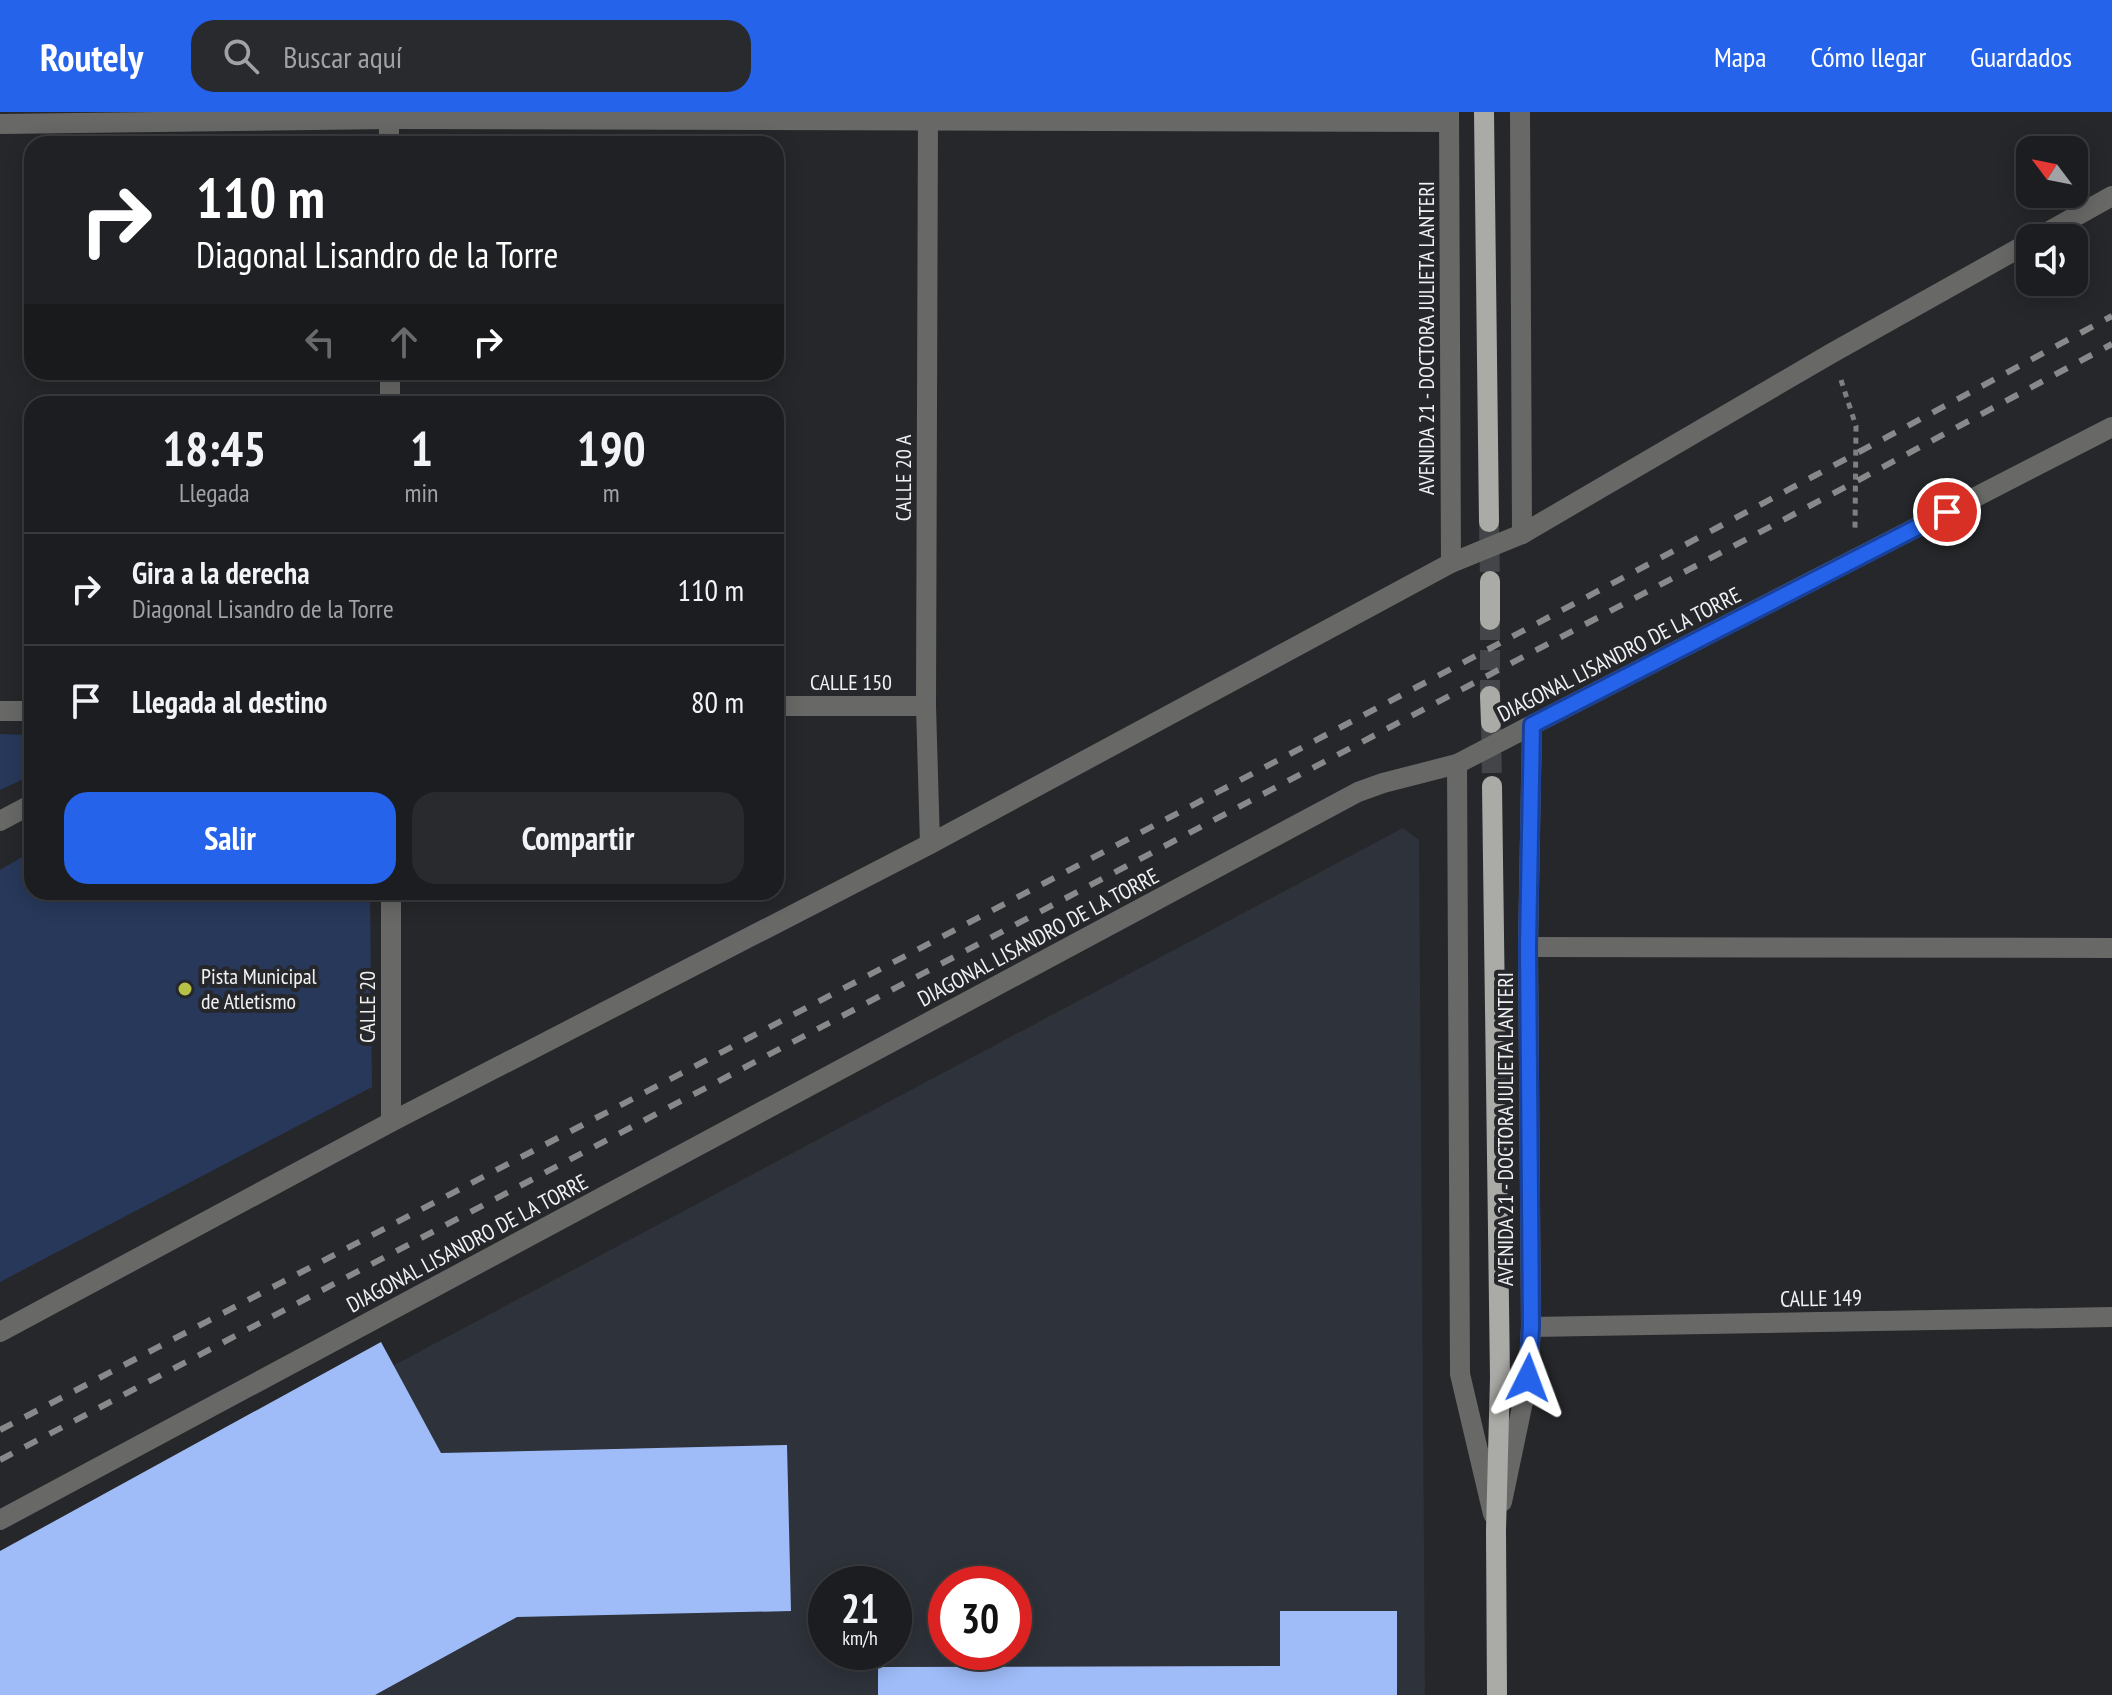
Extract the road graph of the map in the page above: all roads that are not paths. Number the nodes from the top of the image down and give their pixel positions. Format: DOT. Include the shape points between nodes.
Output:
graph roads {
  1 [pos="1484,112"];
  2 [pos="1520,112"];
  3 [pos="389,116"];
  4 [pos="928,116"];
  5 [pos="1449,117"];
  6 [pos="0,124"];
  7 [pos="2112,196"];
  8 [pos="2062,224"];
  9 [pos="2016,250"];
  10 [pos="2112,427"];
  11 [pos="1489,522"];
  12 [pos="1522,534"];
  13 [pos="1451,563"];
  14 [pos="1490,581"];
  15 [pos="1490,620"];
  16 [pos="1490,696"];
  17 [pos="784,706"];
  18 [pos="926,706"];
  19 [pos="0,711"];
  20 [pos="24,711"];
  21 [pos="1491,723"];
  22 [pos="1532,725"];
  23 [pos="1457,764"];
  24 [pos="1492,786"];
  25 [pos="24,808"];
  26 [pos="0,821"];
  27 [pos="930,844"];
  28 [pos="391,900"];
  29 [pos="1528,947"];
  30 [pos="2112,948"];
  31 [pos="391,1122"];
  32 [pos="2112,1317"];
  33 [pos="1531,1327"];
  34 [pos="0,1332"];
  35 [pos="0,1520"];
  36 [pos="1496,1530"];
  37 [pos="1497,1695"];
  1 -- 11 [label="main road"];
  2 -- 12 [label="street"];
  3 -- 4 [label="street"];
  3 -- 6 [label="street"];
  4 -- 5 [label="street"];
  4 -- 18 [label="street, CALLE 20 A"];
  5 -- 13 [label="street, AVENIDA 21 - DOCTORA JULIETA LANTERI"];
  7 -- 8 [label="street"];
  9 -- 12 [label="street"];
  10 -- 22 [label="street, DIAGONAL LISANDRO DE LA TORRE"];
  12 -- 13 [label="street, bridge"];
  13 -- 27 [label="street"];
  14 -- 15 [label="main road"];
  16 -- 21 [label="main road"];
  17 -- 18 [label="street, CALLE 150"];
  18 -- 27 [label="street, CALLE 20 A"];
  19 -- 20 [label="street"];
  22 -- 23 [label="street, DIAGONAL LISANDRO DE LA TORRE, bridge"];
  22 -- 29 [label="street, AVENIDA 21 - DOCTORA JULIETA LANTERI"];
  23 -- 35 [label="street, DIAGONAL LISANDRO DE LA TORRE" via="1358,792"];
  23 -- 36 [label="street, AVENIDA 21 - DOCTORA JULIETA LANTERI" via="1460,1374"];
  24 -- 36 [label="main road, AVENIDA 21 - DOCTORA JULIETA LANTERI" via="1500,1378"];
  25 -- 26 [label="street"];
  27 -- 31 [label="street"];
  28 -- 31 [label="street, CALLE 20"];
  29 -- 30 [label="street"];
  29 -- 33 [label="street, AVENIDA 21 - DOCTORA JULIETA LANTERI"];
  31 -- 34 [label="street"];
  32 -- 33 [label="street, CALLE 149"];
  33 -- 36 [label="street, AVENIDA 21 - DOCTORA JULIETA LANTERI" via="1528,1378"];
  36 -- 37 [label="main road, AVENIDA 21 - DOCTORA JULIETA LANTERI"];
}
